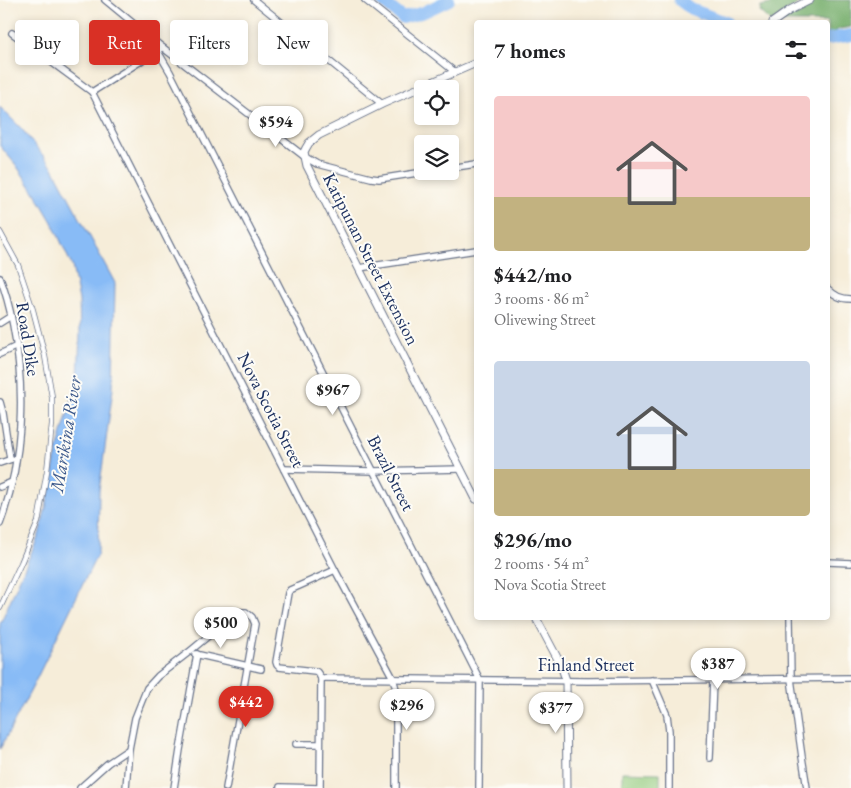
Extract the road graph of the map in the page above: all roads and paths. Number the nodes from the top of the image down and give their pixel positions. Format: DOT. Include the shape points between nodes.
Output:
graph roads {
  1 [pos="105,0"];
  2 [pos="254,0"];
  3 [pos="364,0"];
  4 [pos="810,0"];
  5 [pos="127,20"];
  6 [pos="776,20"];
  7 [pos="12,33"];
  8 [pos="160,50"];
  9 [pos="160,51"];
  10 [pos="134,65"];
  11 [pos="474,65"];
  12 [pos="455,72"];
  13 [pos="92,92"];
  14 [pos="382,104"];
  15 [pos="305,157"];
  16 [pos="474,164"];
  17 [pos="459,167"];
  18 [pos="414,174"];
  19 [pos="0,232"];
  20 [pos="474,250"];
  21 [pos="359,268"];
  22 [pos="0,278"];
  23 [pos="2,291"];
  24 [pos="830,291"];
  25 [pos="851,299"];
  26 [pos="11,316"];
  27 [pos="0,323"];
  28 [pos="17,346"];
  29 [pos="0,354"];
  30 [pos="0,402"];
  31 [pos="2,414"];
  32 [pos="3,435"];
  33 [pos="14,459"];
  34 [pos="0,463"];
  35 [pos="284,469"];
  36 [pos="461,469"];
  37 [pos="373,471"];
  38 [pos="12,482"];
  39 [pos="0,487"];
  40 [pos="474,495"];
  41 [pos="2,514"];
  42 [pos="0,524"];
  43 [pos="830,562"];
  44 [pos="851,563"];
  45 [pos="335,570"];
  46 [pos="0,608"];
  47 [pos="537,620"];
  48 [pos="790,620"];
  49 [pos="189,652"];
  50 [pos="197,654"];
  51 [pos="247,666"];
  52 [pos="261,669"];
  53 [pos="321,678"];
  54 [pos="393,678"];
  55 [pos="851,678"];
  56 [pos="790,679"];
  57 [pos="480,680"];
  58 [pos="566,680"];
  59 [pos="652,680"];
  60 [pos="713,680"];
  61 [pos="296,744"];
  62 [pos="320,744"];
  63 [pos="129,749"];
  64 [pos="710,758"];
  65 [pos="280,786"];
  66 [pos="80,788"];
  67 [pos="126,788"];
  68 [pos="174,788"];
  69 [pos="226,788"];
  70 [pos="320,788"];
  71 [pos="396,788"];
  72 [pos="479,788"];
  73 [pos="567,788"];
  74 [pos="669,788"];
  75 [pos="807,788"];
  1 -- 5 [label="street"];
  2 -- 14 [label="street"];
  3 -- 12 [label="street"];
  4 -- 6 [label="street"];
  7 -- 13 [label="street, Nova Scotia Street"];
  8 -- 15 [label="street"];
  9 -- 37 [label="street, Brazil Street"];
  10 -- 13 [label="street"];
  11 -- 12 [label="street, Katipunan Street Extension"];
  12 -- 14 [label="street, Katipunan Street Extension"];
  13 -- 35 [label="street, Nova Scotia Street"];
  14 -- 15 [label="street, Katipunan Street Extension" via="314,139 304,152"];
  15 -- 18 [label="street" via="328,168 379,179"];
  15 -- 21 [label="street, Katipunan Street Extension"];
  16 -- 17 [label="street"];
  19 -- 46 [label="street" via="18,264 46,356 52,424 38,522"];
  20 -- 21 [label="street"];
  21 -- 36 [label="street, Katipunan Street Extension"];
  22 -- 23 [label="street, Road Dike"];
  23 -- 26 [label="street, Road Dike"];
  24 -- 25 [label="street" via="840,298"];
  26 -- 27 [label="street"];
  26 -- 28 [label="street, Road Dike"];
  28 -- 29 [label="street"];
  28 -- 33 [label="street, Road Dike" via="21,377 21,432"];
  30 -- 31 [label="street"];
  31 -- 32 [label="street"];
  32 -- 33 [label="street"];
  33 -- 34 [label="street"];
  33 -- 38 [label="street, Road Dike"];
  35 -- 37 [label="street"];
  35 -- 45 [label="street, Nova Scotia Street"];
  36 -- 37 [label="street"];
  36 -- 40 [label="street, Katipunan Street Extension"];
  37 -- 57 [label="street, Brazil Street"];
  38 -- 39 [label="street"];
  38 -- 41 [label="street, Road Dike"];
  41 -- 42 [label="street, Road Dike"];
  43 -- 44 [label="street"];
  45 -- 53 [label="street" via="288,593 276,662 279,667 315,671"];
  45 -- 54 [label="street, Nova Scotia Street"];
  47 -- 58 [label="street"];
  48 -- 56 [label="street"];
  49 -- 50 [label="street"];
  49 -- 51 [label="street" via="235,614 246,612 255,624"];
  49 -- 63 [label="street" via="147,688 135,718"];
  50 -- 51 [label="street"];
  50 -- 68 [label="street"];
  51 -- 52 [label="street"];
  51 -- 69 [label="street"];
  53 -- 54 [label="street, Finland Street"];
  53 -- 62 [label="street"];
  54 -- 57 [label="street, Finland Street"];
  54 -- 71 [label="street, Nova Scotia Street" via="396,688"];
  55 -- 56 [label="street, Finland Street"];
  56 -- 60 [label="street, Finland Street"];
  56 -- 75 [label="street"];
  57 -- 58 [label="street, Finland Street"];
  57 -- 72 [label="street, Brazil Street"];
  58 -- 59 [label="street, Finland Street"];
  58 -- 73 [label="street"];
  59 -- 60 [label="street, Finland Street"];
  59 -- 74 [label="street" via="669,731"];
  60 -- 64 [label="street"];
  61 -- 62 [label="street"];
  62 -- 70 [label="street"];
  63 -- 66 [label="street"];
  63 -- 67 [label="street"];
  65 -- 70 [label="street"];
}
